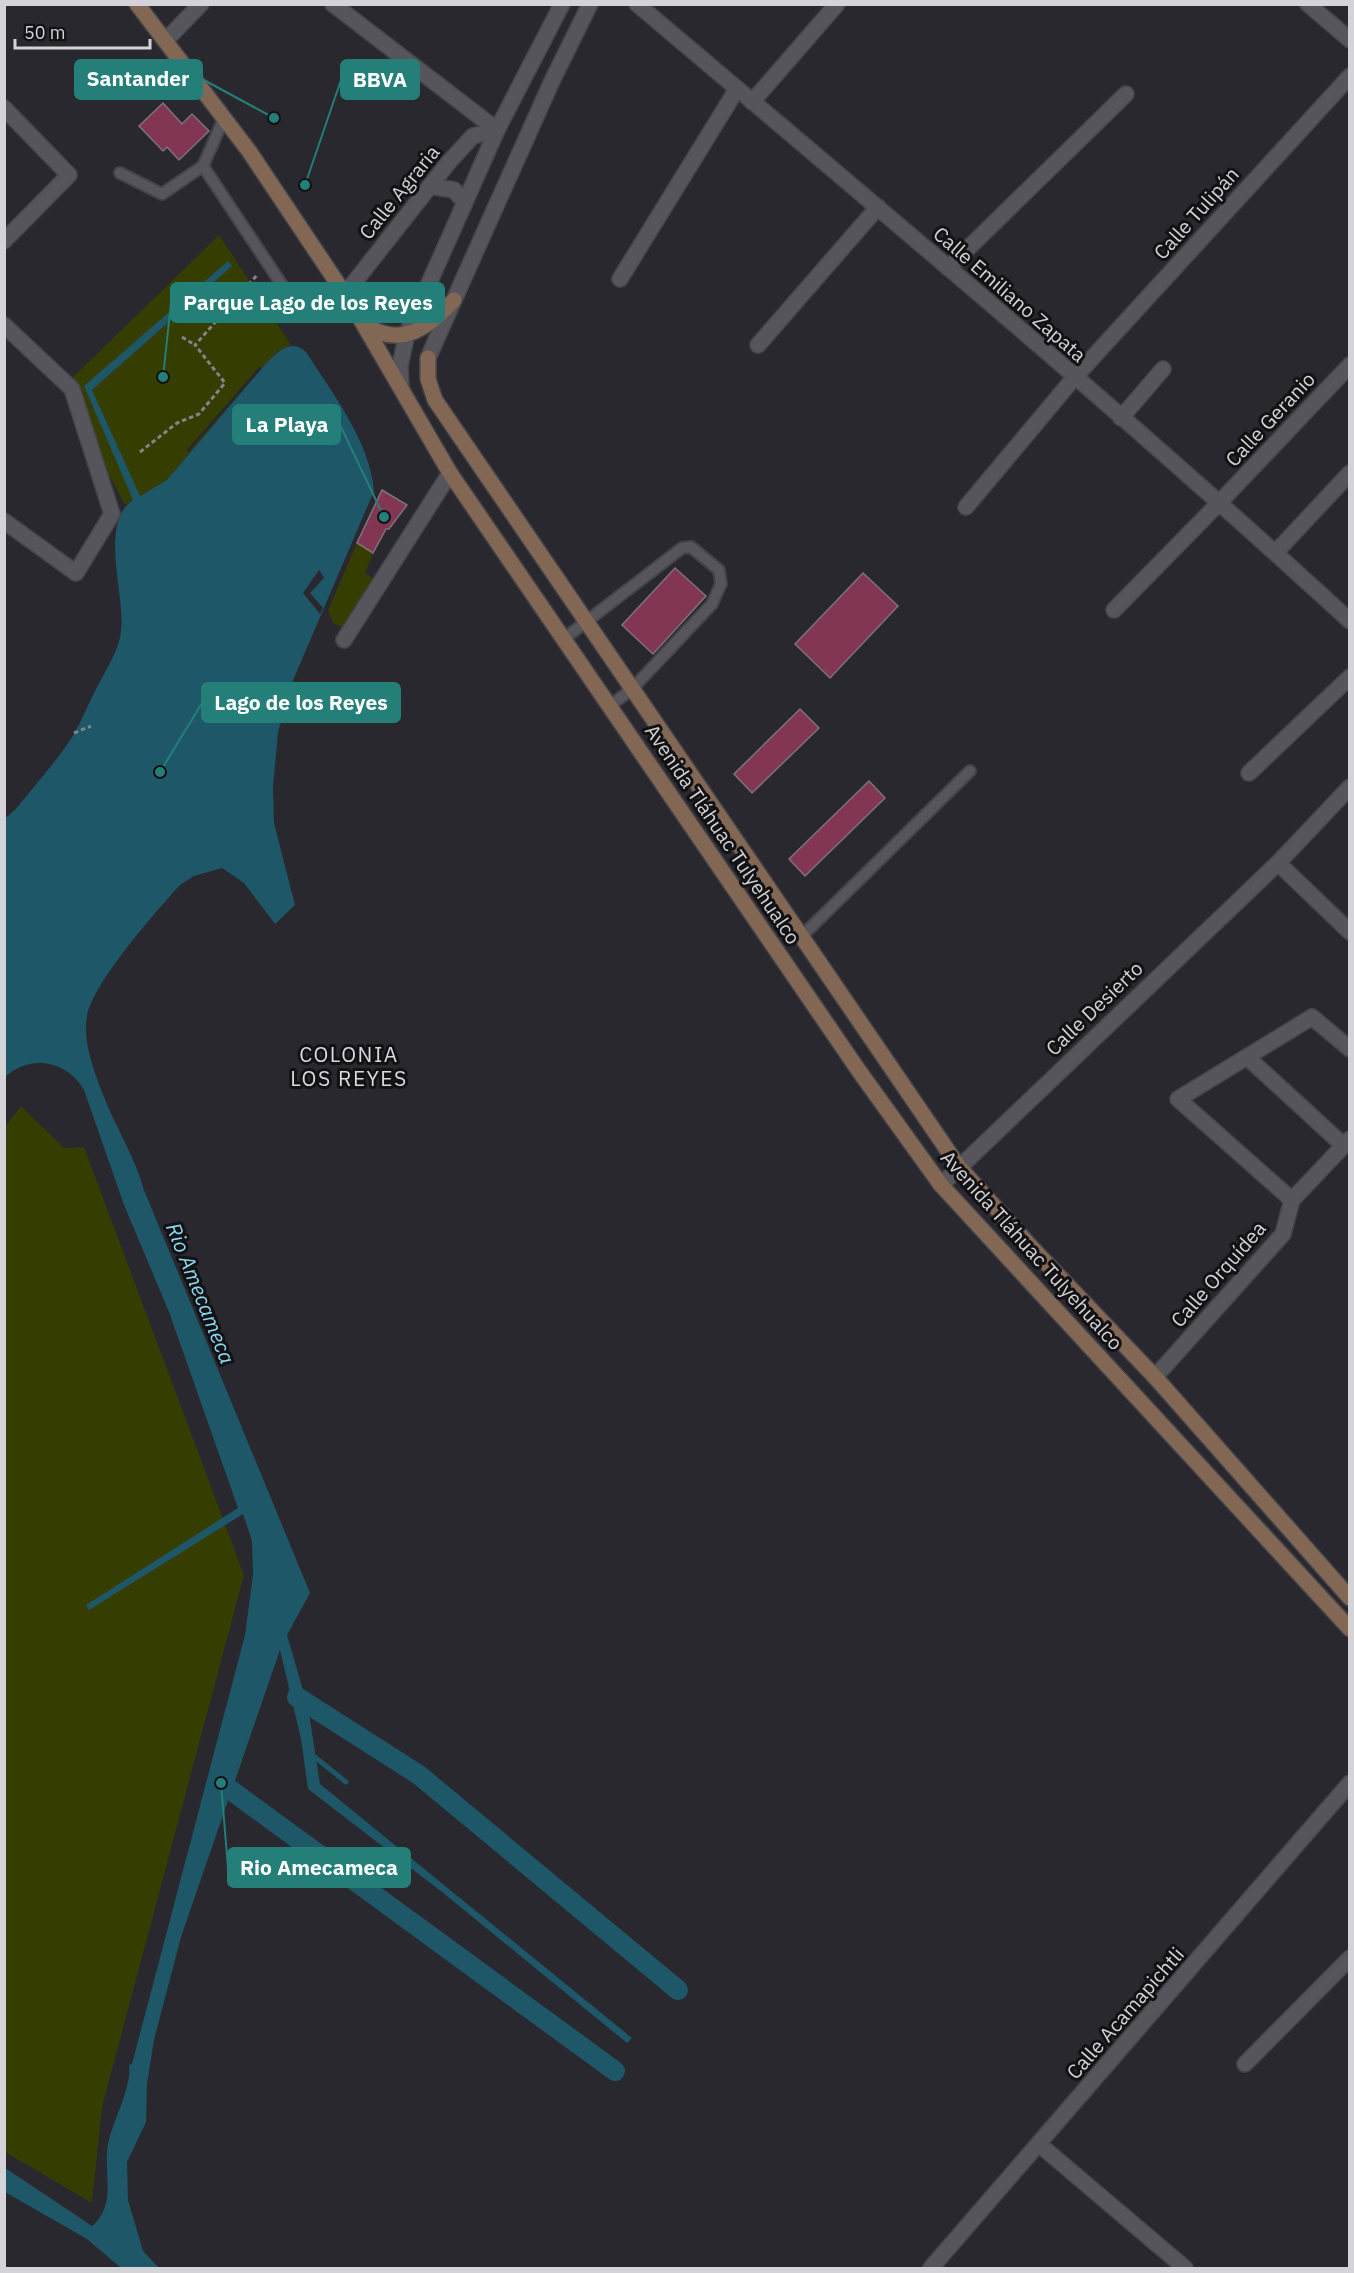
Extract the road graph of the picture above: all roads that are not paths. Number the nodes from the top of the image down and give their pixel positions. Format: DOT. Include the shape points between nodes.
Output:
graph roads {
  1 [pos="137,4"];
  2 [pos="201,4"];
  3 [pos="333,4"];
  4 [pos="562,4"];
  5 [pos="590,4"];
  6 [pos="637,4"];
  7 [pos="1308,4"];
  8 [pos="837,5"];
  9 [pos="166,40"];
  10 [pos="1350,40"];
  11 [pos="1350,76"];
  12 [pos="737,89"];
  13 [pos="1126,94"];
  14 [pos="752,102"];
  15 [pos="4,108"];
  16 [pos="225,118"];
  17 [pos="497,130"];
  18 [pos="203,166"];
  19 [pos="120,173"];
  20 [pos="430,186"];
  21 [pos="465,203"];
  22 [pos="878,207"];
  23 [pos="4,241"];
  24 [pos="948,268"];
  25 [pos="620,279"];
  26 [pos="345,294"];
  27 [pos="454,300"];
  28 [pos="363,323"];
  29 [pos="4,325"];
  30 [pos="407,333"];
  31 [pos="758,345"];
  32 [pos="428,358"];
  33 [pos="1350,365"];
  34 [pos="1163,369"];
  35 [pos="1074,378"];
  36 [pos="401,388"];
  37 [pos="1121,418"];
  38 [pos="450,473"];
  39 [pos="1350,473"];
  40 [pos="1220,502"];
  41 [pos="966,507"];
  42 [pos="4,521"];
  43 [pos="1275,552"];
  44 [pos="1114,610"];
  45 [pos="1350,621"];
  46 [pos="587,622"];
  47 [pos="565,638"];
  48 [pos="344,640"];
  49 [pos="1350,676"];
  50 [pos="632,689"];
  51 [pos="611,705"];
  52 [pos="970,771"];
  53 [pos="1250,773"];
  54 [pos="1350,787"];
  55 [pos="1278,863"];
  56 [pos="1350,932"];
  57 [pos="801,937"];
  58 [pos="781,956"];
  59 [pos="1350,1049"];
  60 [pos="882,1055"];
  61 [pos="1247,1057"];
  62 [pos="859,1071"];
  63 [pos="1346,1142"];
  64 [pos="959,1167"];
  65 [pos="941,1185"];
  66 [pos="1292,1200"];
  67 [pos="1014,1228"];
  68 [pos="995,1245"];
  69 [pos="1090,1309"];
  70 [pos="1071,1327"];
  71 [pos="1155,1377"];
  72 [pos="1283,1522"];
  73 [pos="1267,1538"];
  74 [pos="1350,1598"];
  75 [pos="1350,1629"];
  76 [pos="1350,1783"];
  77 [pos="1350,1958"];
  78 [pos="1245,2064"];
  79 [pos="1040,2145"];
  80 [pos="931,2268"];
  81 [pos="1185,2268"];
  1 -- 9 [label="main road, Avenida Tláhuac Tulyehualco"];
  2 -- 9 [label="street"];
  3 -- 17 [label="street"];
  4 -- 17 [label="street"];
  5 -- 27 [label="street"];
  6 -- 12 [label="street, Calle Emiliano Zapata"];
  7 -- 10 [label="street"];
  8 -- 14 [label="street"];
  9 -- 16 [label="main road, Avenida Tláhuac Tulyehualco"];
  11 -- 35 [label="street, Calle Tulipán"];
  12 -- 14 [label="street, Calle Emiliano Zapata"];
  12 -- 25 [label="street"];
  13 -- 24 [label="street"];
  14 -- 22 [label="street, Calle Emiliano Zapata"];
  15 -- 23 [label="street" via="69,175"];
  16 -- 18 [label="lane"];
  16 -- 26 [label="main road, Avenida Tláhuac Tulyehualco"];
  17 -- 20 [label="street, Calle Agraria" via="473,136"];
  17 -- 21 [label="street"];
  18 -- 19 [label="lane" via="162,194"];
  18 -- 26 [label="lane" via="296,306"];
  20 -- 21 [label="street" via="447,187"];
  20 -- 26 [label="street, Calle Agraria"];
  21 -- 30 [label="street"];
  22 -- 24 [label="street, Calle Emiliano Zapata"];
  22 -- 31 [label="street"];
  24 -- 35 [label="street, Calle Emiliano Zapata"];
  26 -- 28 [label="main road, Avenida Tláhuac Tulyehualco"];
  27 -- 30 [label="main road" via="421,329"];
  27 -- 32 [label="street"];
  28 -- 30 [label="main road" via="378,334"];
  28 -- 36 [label="main road, Avenida Tláhuac Tulyehualco"];
  29 -- 42 [label="street" via="72,389 112,514 76,573"];
  30 -- 36 [label="street" via="400,366"];
  32 -- 46 [label="main road, Avenida Tláhuac Tulyehualco" via="428,379 435,400"];
  33 -- 40 [label="street, Calle Geranio"];
  34 -- 37 [label="street"];
  35 -- 37 [label="street, Calle Emiliano Zapata"];
  35 -- 41 [label="street, Calle Tulipán"];
  36 -- 38 [label="main road, Avenida Tláhuac Tulyehualco"];
  37 -- 40 [label="street, Calle Emiliano Zapata"];
  38 -- 47 [label="main road, Avenida Tláhuac Tulyehualco"];
  38 -- 48 [label="street"];
  39 -- 43 [label="street"];
  40 -- 43 [label="street, Calle Emiliano Zapata"];
  40 -- 44 [label="street, Calle Geranio"];
  43 -- 45 [label="street, Calle Emiliano Zapata"];
  46 -- 47 [label="lane"];
  46 -- 50 [label="main road, Avenida Tláhuac Tulyehualco"];
  46 -- 50 [label="lane" via="682,548 692,547 719,570 721,584 712,604"];
  47 -- 51 [label="main road, Avenida Tláhuac Tulyehualco"];
  49 -- 53 [label="street"];
  50 -- 51 [label="lane"];
  50 -- 57 [label="main road, Avenida Tláhuac Tulyehualco"];
  51 -- 58 [label="main road, Avenida Tláhuac Tulyehualco"];
  52 -- 57 [label="lane"];
  54 -- 55 [label="street, Calle Desierto"];
  55 -- 56 [label="street"];
  55 -- 64 [label="street, Calle Desierto"];
  57 -- 58 [label="main road"];
  57 -- 60 [label="main road, Avenida Tláhuac Tulyehualco"];
  58 -- 62 [label="main road, Avenida Tláhuac Tulyehualco"];
  59 -- 61 [label="street" via="1312,1017"];
  60 -- 62 [label="main road"];
  60 -- 64 [label="main road, Avenida Tláhuac Tulyehualco"];
  61 -- 63 [label="street"];
  61 -- 66 [label="street" via="1178,1098"];
  62 -- 65 [label="main road, Avenida Tláhuac Tulyehualco"];
  63 -- 66 [label="street, Calle Orquídea"];
  64 -- 65 [label="street, Calle Desierto"];
  64 -- 67 [label="main road, Avenida Tláhuac Tulyehualco"];
  65 -- 68 [label="main road, Avenida Tláhuac Tulyehualco"];
  66 -- 71 [label="street, Calle Orquídea" via="1283,1234"];
  67 -- 68 [label="main road"];
  67 -- 69 [label="main road, Avenida Tláhuac Tulyehualco"];
  68 -- 70 [label="main road, Avenida Tláhuac Tulyehualco"];
  69 -- 70 [label="main road"];
  69 -- 71 [label="main road, Avenida Tláhuac Tulyehualco"];
  70 -- 73 [label="main road, Avenida Tláhuac Tulyehualco"];
  71 -- 72 [label="main road, Avenida Tláhuac Tulyehualco"];
  72 -- 73 [label="main road"];
  72 -- 74 [label="main road, Avenida Tláhuac Tulyehualco"];
  73 -- 75 [label="main road, Avenida Tláhuac Tulyehualco"];
  76 -- 79 [label="street, Calle Acamapichtli"];
  77 -- 78 [label="street"];
  79 -- 80 [label="street, Calle Acamapichtli"];
  79 -- 81 [label="street"];
}
